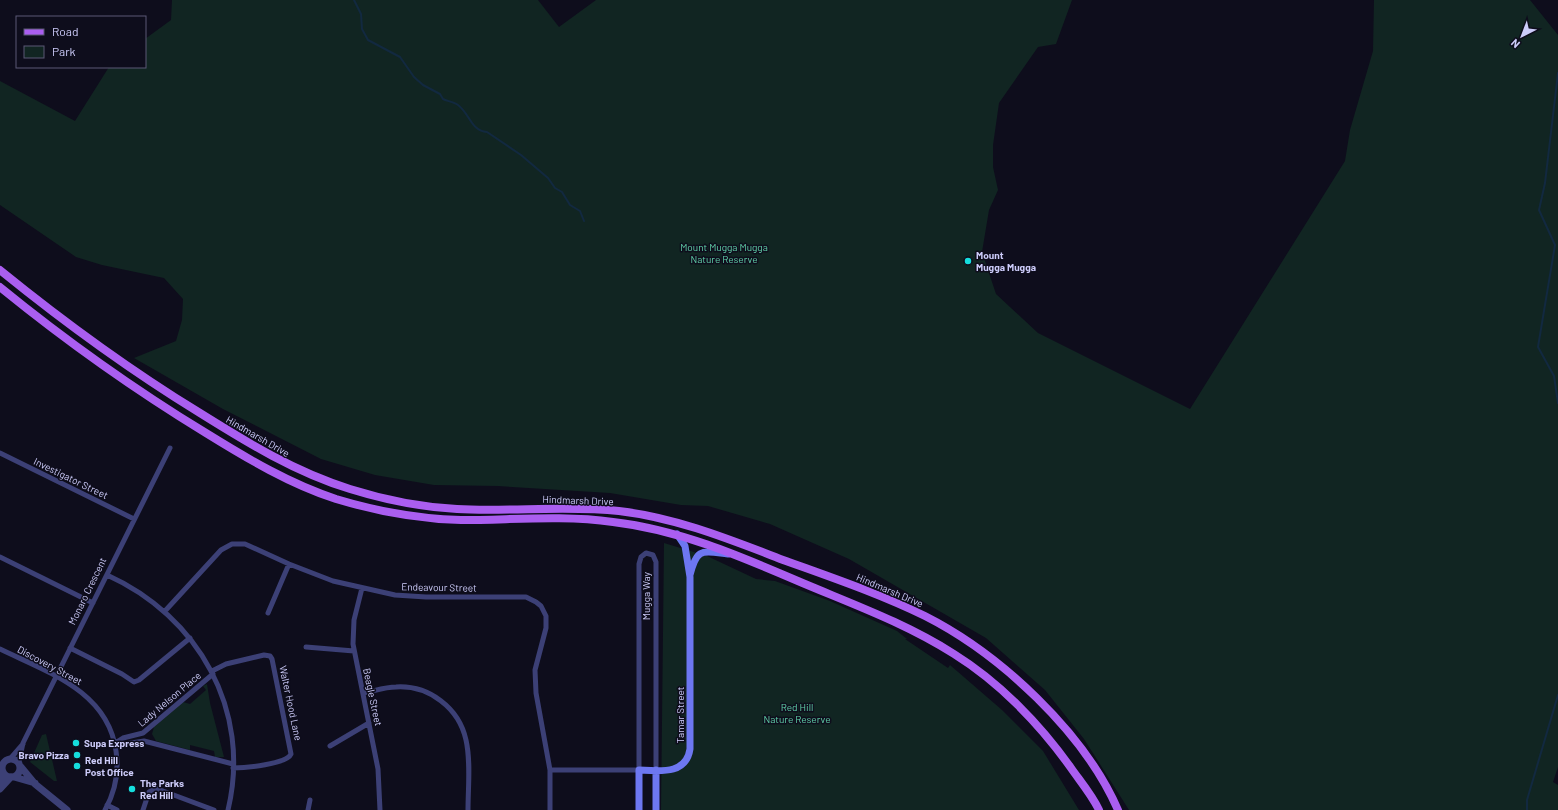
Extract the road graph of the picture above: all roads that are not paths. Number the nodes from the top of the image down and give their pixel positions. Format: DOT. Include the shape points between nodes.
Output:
graph roads {
  1 [pos="0,270"];
  2 [pos="0,287"];
  3 [pos="170,448"];
  4 [pos="0,453"];
  5 [pos="134,520"];
  6 [pos="676,534"];
  7 [pos="737,555"];
  8 [pos="0,557"];
  9 [pos="289,564"];
  10 [pos="107,575"];
  11 [pos="690,577"];
  12 [pos="362,588"];
  13 [pos="93,603"];
  14 [pos="165,611"];
  15 [pos="268,613"];
  16 [pos="190,638"];
  17 [pos="306,646"];
  18 [pos="70,648"];
  19 [pos="0,649"];
  20 [pos="354,651"];
  21 [pos="212,673"];
  22 [pos="55,676"];
  23 [pos="363,693"];
  24 [pos="369,723"];
  25 [pos="23,743"];
  26 [pos="115,743"];
  27 [pos="330,746"];
  28 [pos="6,759"];
  29 [pos="20,764"];
  30 [pos="233,766"];
  31 [pos="2,768"];
  32 [pos="550,770"];
  33 [pos="640,770"];
  34 [pos="656,770"];
  35 [pos="13,777"];
  36 [pos="0,782"];
  37 [pos="35,784"];
  38 [pos="0,789"];
  39 [pos="310,800"];
  40 [pos="106,808"];
  41 [pos="67,810"];
  42 [pos="117,810"];
  43 [pos="143,810"];
  44 [pos="214,810"];
  45 [pos="228,810"];
  46 [pos="308,810"];
  47 [pos="380,810"];
  48 [pos="468,810"];
  49 [pos="550,810"];
  50 [pos="640,810"];
  51 [pos="656,810"];
  52 [pos="1099,810"];
  53 [pos="1118,810"];
  1 -- 53 [label="main road, Hindmarsh Drive" via="82,334 170,395 255,447 317,478 372,496 423,506 481,509 576,508 621,511 668,520 725,538 878,595 927,617 988,656 1047,708 1095,768"];
  2 -- 6 [label="main road, Hindmarsh Drive" via="80,349 162,406 259,464 316,492 383,510 428,518 592,520 635,525"];
  3 -- 5 [label="street, Monaro Crescent"];
  4 -- 5 [label="street, Investigator Street"];
  5 -- 10 [label="street, Monaro Crescent"];
  6 -- 7 [label="main road, Hindmarsh Drive"];
  6 -- 11 [label="main road, Tamar Street" via="685,546"];
  7 -- 11 [label="main road, Tamar Street" via="701,553 694,560"];
  7 -- 52 [label="main road, Hindmarsh Drive" via="909,629 954,654 997,686 1035,723 1059,751"];
  8 -- 13 [label="street"];
  9 -- 12 [label="street, Endeavour Street" via="333,581"];
  9 -- 14 [label="street, Endeavour Street" via="247,545 230,544 219,551"];
  9 -- 15 [label="street"];
  10 -- 13 [label="street, Monaro Crescent"];
  10 -- 14 [label="street" via="132,587"];
  11 -- 34 [label="main road, Tamar Street" via="689,754 685,763 679,767"];
  12 -- 20 [label="street, Beagle Street" via="353,627"];
  12 -- 32 [label="street, Endeavour Street" via="395,595 426,597 526,597 541,606 546,621 535,670 535,684"];
  13 -- 18 [label="street, Monaro Crescent"];
  14 -- 16 [label="street"];
  16 -- 18 [label="street" via="134,682"];
  16 -- 21 [label="street"];
  17 -- 20 [label="street"];
  18 -- 22 [label="street, Monaro Crescent"];
  19 -- 22 [label="street, Discovery Street"];
  20 -- 23 [label="street, Beagle Street"];
  21 -- 26 [label="street, Lady Nelson Place" via="143,733 123,738"];
  21 -- 30 [label="street" via="228,718"];
  21 -- 30 [label="street, Walter Hood Lane" via="226,664 264,655 272,659 291,754 287,759 248,768"];
  22 -- 25 [label="street, Monaro Crescent"];
  22 -- 26 [label="street, Discovery Street" via="78,688 95,704 108,723"];
  23 -- 24 [label="street, Beagle Street"];
  23 -- 48 [label="street" via="410,687 428,694 450,708 460,723 466,742"];
  24 -- 27 [label="street"];
  24 -- 47 [label="street, Beagle Street" via="378,769"];
  25 -- 28 [label="street, Monaro Crescent"];
  25 -- 29 [label="street, Monaro Crescent"];
  26 -- 30 [label="street, Lady Nelson Place" via="144,741"];
  26 -- 40 [label="street, Discovery Street" via="117,772"];
  28 -- 29 [label="street"];
  28 -- 31 [label="street"];
  29 -- 35 [label="street" via="19,773"];
  29 -- 37 [label="street"];
  30 -- 45 [label="street"];
  31 -- 35 [label="street"];
  31 -- 36 [label="street"];
  32 -- 33 [label="street, Tamar Street"];
  32 -- 49 [label="street, Endeavour Street"];
  33 -- 34 [label="main road, Tamar Street"];
  33 -- 34 [label="street, Mugga Way" via="639,564 641,557 646,553 653,555 656,562"];
  33 -- 50 [label="main road, Mugga Way"];
  34 -- 51 [label="main road, Mugga Way"];
  35 -- 37 [label="street"];
  35 -- 38 [label="street"];
  37 -- 41 [label="street"];
  39 -- 46 [label="street"];
  40 -- 42 [label="street"];
  43 -- 44 [label="street" via="149,792 155,788"];
}
